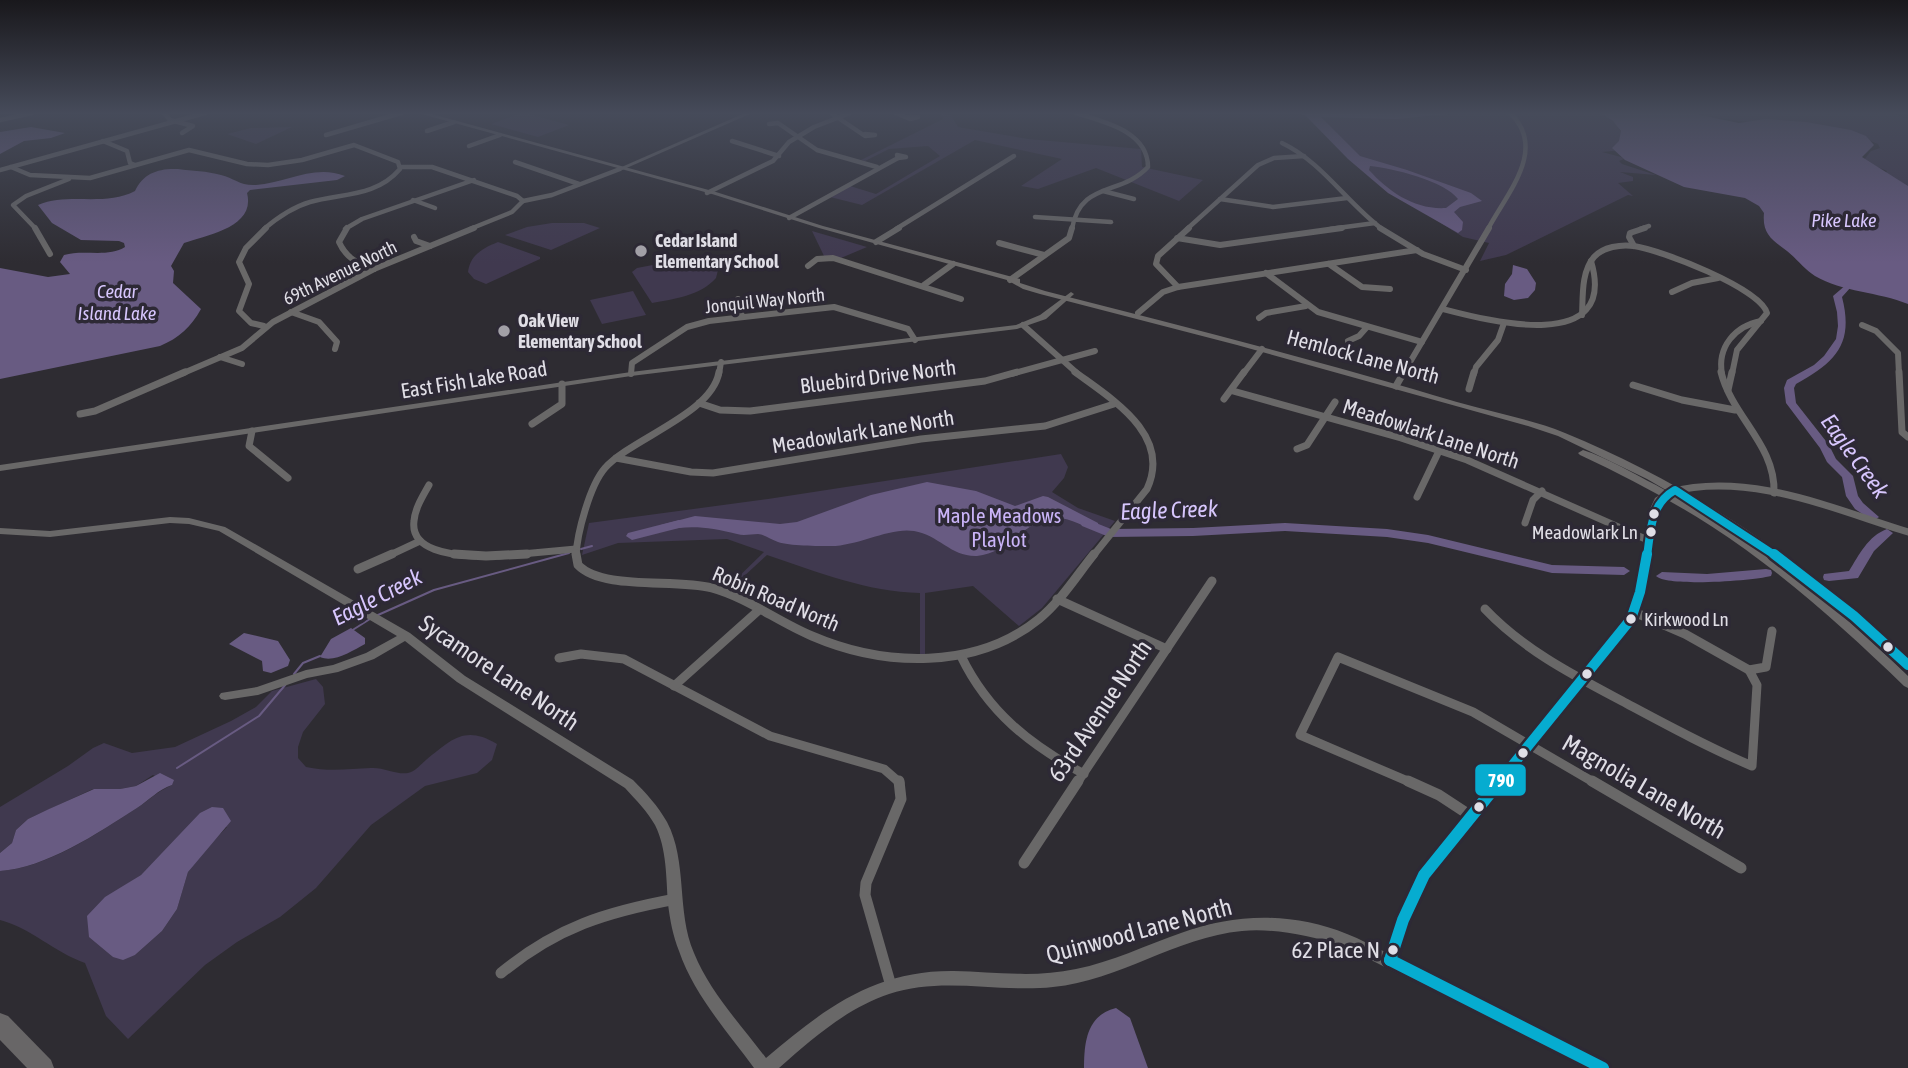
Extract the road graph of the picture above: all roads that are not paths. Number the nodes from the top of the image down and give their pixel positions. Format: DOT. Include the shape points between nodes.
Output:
graph roads {
  1 [pos="26,163"];
  2 [pos="130,163"];
  3 [pos="143,163"];
  4 [pos="242,163"];
  5 [pos="280,163"];
  6 [pos="396,163"];
  7 [pos="517,163"];
  8 [pos="598,163"];
  9 [pos="634,163"];
  10 [pos="769,163"];
  11 [pos="862,163"];
  12 [pos="887,163"];
  13 [pos="1003,163"];
  14 [pos="1148,163"];
  15 [pos="1261,163"];
  16 [pos="1311,163"];
  17 [pos="1522,163"];
  18 [pos="135,165"];
  19 [pos="11,167"];
  20 [pos="401,167"];
  21 [pos="877,167"];
  22 [pos="620,169"];
  23 [pos="0,170"];
  24 [pos="72,177"];
  25 [pos="474,180"];
  26 [pos="579,184"];
  27 [pos="1102,191"];
  28 [pos="707,193"];
  29 [pos="1347,198"];
  30 [pos="1133,199"];
  31 [pos="1220,199"];
  32 [pos="412,200"];
  33 [pos="523,201"];
  34 [pos="290,204"];
  35 [pos="299,206"];
  36 [pos="435,208"];
  37 [pos="1035,217"];
  38 [pos="789,218"];
  39 [pos="1073,219"];
  40 [pos="1111,222"];
  41 [pos="1376,223"];
  42 [pos="1649,226"];
  43 [pos="414,237"];
  44 [pos="1177,238"];
  45 [pos="876,242"];
  46 [pos="999,243"];
  47 [pos="430,246"];
  48 [pos="1634,246"];
  49 [pos="1417,250"];
  50 [pos="50,254"];
  51 [pos="1044,255"];
  52 [pos="1591,261"];
  53 [pos="953,264"];
  54 [pos="1329,264"];
  55 [pos="808,266"];
  56 [pos="374,269"];
  57 [pos="1466,270"];
  58 [pos="1266,273"];
  59 [pos="1718,278"];
  60 [pos="1010,281"];
  61 [pos="924,285"];
  62 [pos="1178,287"];
  63 [pos="1390,289"];
  64 [pos="1672,292"];
  65 [pos="1068,296"];
  66 [pos="738,299"];
  67 [pos="961,299"];
  68 [pos="1306,306"];
  69 [pos="1443,309"];
  70 [pos="291,312"];
  71 [pos="1138,313"];
  72 [pos="1582,315"];
  73 [pos="741,317"];
  74 [pos="1259,318"];
  75 [pos="1761,321"];
  76 [pos="1504,323"];
  77 [pos="1023,325"];
  78 [pos="1863,325"];
  79 [pos="264,326"];
  80 [pos="1367,327"];
  81 [pos="1198,332"];
  82 [pos="915,340"];
  83 [pos="1348,341"];
  84 [pos="1422,342"];
  85 [pos="335,349"];
  86 [pos="1262,349"];
  87 [pos="1896,350"];
  88 [pos="1095,351"];
  89 [pos="1908,352"];
  90 [pos="220,357"];
  91 [pos="1061,361"];
  92 [pos="721,362"];
  93 [pos="242,364"];
  94 [pos="631,374"];
  95 [pos="562,384"];
  96 [pos="1633,385"];
  97 [pos="1396,386"];
  98 [pos="1469,388"];
  99 [pos="1728,390"];
  100 [pos="1233,391"];
  101 [pos="1224,399"];
  102 [pos="1335,402"];
  103 [pos="699,403"];
  104 [pos="1114,404"];
  105 [pos="1735,410"];
  106 [pos="80,414"];
  107 [pos="1325,418"];
  108 [pos="532,424"];
  109 [pos="252,432"];
  110 [pos="1908,438"];
  111 [pos="1297,449"];
  112 [pos="1439,451"];
  113 [pos="616,458"];
  114 [pos="0,468"];
  115 [pos="288,478"];
  116 [pos="429,485"];
  117 [pos="1542,491"];
  118 [pos="1670,492"];
  119 [pos="1774,494"];
  120 [pos="1417,497"];
  121 [pos="1525,523"];
  122 [pos="0,531"];
  123 [pos="1908,532"];
  124 [pos="419,541"];
  125 [pos="1650,541"];
  126 [pos="576,549"];
  127 [pos="358,569"];
  128 [pos="1212,581"];
  129 [pos="1057,599"];
  130 [pos="1485,609"];
  131 [pos="759,610"];
  132 [pos="1634,612"];
  133 [pos="1772,631"];
  134 [pos="406,636"];
  135 [pos="1167,649"];
  136 [pos="961,656"];
  137 [pos="559,658"];
  138 [pos="1908,665"];
  139 [pos="1749,670"];
  140 [pos="1582,680"];
  141 [pos="1908,683"];
  142 [pos="674,686"];
  143 [pos="225,696"];
  144 [pos="1529,745"];
  145 [pos="1083,774"];
  146 [pos="1471,816"];
  147 [pos="1024,863"];
  148 [pos="1741,868"];
  149 [pos="676,899"];
  150 [pos="1390,960"];
  151 [pos="501,973"];
  152 [pos="891,986"];
  153 [pos="0,1024"];
  154 [pos="43,1068"];
  155 [pos="766,1068"];
  156 [pos="1603,1068"];
  1 -- 19 [label="street"];
  2 -- 18 [label="street"];
  3 -- 18 [label="street"];
  4 -- 5 [label="street"];
  6 -- 20 [label="street"];
  7 -- 26 [label="street"];
  8 -- 22 [label="main road, Hemlock Lane North"];
  9 -- 22 [label="street"];
  10 -- 28 [label="street"];
  11 -- 21 [label="street"];
  12 -- 21 [label="street"];
  13 -- 45 [label="street"];
  14 -- 27 [label="street" via="1142,175"];
  15 -- 31 [label="street"];
  16 -- 29 [label="street"];
  17 -- 57 [label="street"];
  18 -- 24 [label="street" via="95,177"];
  19 -- 23 [label="street"];
  19 -- 24 [label="street" via="30,175"];
  20 -- 25 [label="street" via="428,166"];
  20 -- 35 [label="street" via="395,176 368,190"];
  21 -- 38 [label="street"];
  22 -- 26 [label="street, 69th Avenue North"];
  22 -- 28 [label="main road, Hemlock Lane North"];
  24 -- 50 [label="street" via="13,205 33,225"];
  25 -- 32 [label="street"];
  25 -- 33 [label="street"];
  26 -- 33 [label="street, 69th Avenue North"];
  27 -- 30 [label="street"];
  27 -- 39 [label="street" via="1079,205"];
  28 -- 38 [label="main road, Hemlock Lane North"];
  29 -- 31 [label="street" via="1273,207"];
  29 -- 41 [label="street"];
  31 -- 44 [label="street"];
  32 -- 36 [label="street"];
  32 -- 56 [label="street" via="355,222 343,232 342,250 354,262"];
  33 -- 47 [label="street, 69th Avenue North" via="512,212"];
  34 -- 35 [label="street"];
  35 -- 79 [label="street" via="264,228 240,257 239,267 249,284 239,311 251,323"];
  37 -- 39 [label="street"];
  38 -- 45 [label="main road, Hemlock Lane North"];
  39 -- 40 [label="street"];
  39 -- 51 [label="street" via="1069,238"];
  41 -- 44 [label="street" via="1227,245"];
  41 -- 49 [label="street"];
  42 -- 48 [label="street" via="1630,233"];
  43 -- 47 [label="street"];
  44 -- 62 [label="street" via="1155,261"];
  45 -- 53 [label="main road, Hemlock Lane North"];
  46 -- 51 [label="street"];
  47 -- 56 [label="street, 69th Avenue North"];
  48 -- 52 [label="street" via="1612,247"];
  48 -- 59 [label="street" via="1670,254"];
  49 -- 54 [label="street"];
  49 -- 57 [label="street"];
  51 -- 60 [label="street"];
  52 -- 72 [label="street" via="1581,281"];
  52 -- 72 [label="street" via="1592,303"];
  53 -- 60 [label="main road, Hemlock Lane North"];
  53 -- 61 [label="street"];
  54 -- 58 [label="street"];
  54 -- 63 [label="street" via="1362,287"];
  55 -- 61 [label="street" via="817,259 833,258"];
  56 -- 70 [label="street, 69th Avenue North"];
  57 -- 69 [label="street"];
  58 -- 62 [label="street"];
  58 -- 68 [label="street"];
  59 -- 64 [label="street"];
  59 -- 75 [label="street" via="1764,303 1768,313"];
  60 -- 65 [label="main road, Hemlock Lane North" via="1024,281"];
  61 -- 67 [label="street"];
  62 -- 71 [label="street" via="1163,292"];
  65 -- 71 [label="main road, Hemlock Lane North"];
  65 -- 77 [label="street, East Fish Lake Road" via="1043,317"];
  65 -- 81 [label="main road, Hemlock Lane North"];
  66 -- 73 [label="street"];
  68 -- 74 [label="street"];
  68 -- 80 [label="street"];
  69 -- 76 [label="street"];
  69 -- 84 [label="street"];
  70 -- 79 [label="street, 69th Avenue North"];
  70 -- 85 [label="street" via="325,325 337,342"];
  71 -- 81 [label="main road, Hemlock Lane North"];
  72 -- 76 [label="street" via="1555,325"];
  73 -- 82 [label="street, Jonquil Way North" via="840,308 908,329"];
  73 -- 94 [label="street, Jonquil Way North" via="687,327 635,358"];
  75 -- 99 [label="street" via="1737,350"];
  75 -- 99 [label="street" via="1741,327 1723,348 1721,373"];
  76 -- 98 [label="street" via="1498,340 1476,367"];
  77 -- 82 [label="street, East Fish Lake Road"];
  77 -- 91 [label="street, Robin Road North"];
  78 -- 87 [label="street"];
  79 -- 90 [label="street, 69th Avenue North" via="253,342"];
  80 -- 83 [label="street"];
  80 -- 84 [label="street"];
  81 -- 86 [label="main road, Hemlock Lane North"];
  82 -- 92 [label="street, East Fish Lake Road"];
  84 -- 97 [label="street"];
  86 -- 97 [label="main road, Hemlock Lane North"];
  86 -- 100 [label="street" via="1230,388"];
  87 -- 89 [label="street"];
  87 -- 110 [label="street" via="1902,432"];
  88 -- 91 [label="street, Bluebird Drive North"];
  90 -- 93 [label="street"];
  90 -- 106 [label="street, 69th Avenue North"];
  91 -- 103 [label="street, Bluebird Drive North" via="985,381 750,411 720,410"];
  91 -- 104 [label="street, Robin Road North"];
  92 -- 94 [label="street, East Fish Lake Road"];
  92 -- 103 [label="street" via="719,381"];
  94 -- 95 [label="street, East Fish Lake Road"];
  95 -- 108 [label="street" via="562,404"];
  95 -- 109 [label="street, East Fish Lake Road"];
  96 -- 105 [label="street"];
  97 -- 118 [label="main road, Hemlock Lane North" via="1530,424"];
  99 -- 105 [label="street"];
  100 -- 101 [label="street"];
  100 -- 107 [label="street, Meadowlark Lane North"];
  102 -- 107 [label="street"];
  103 -- 113 [label="street"];
  104 -- 113 [label="street, Meadowlark Lane North" via="1045,426 921,439 713,472"];
  104 -- 129 [label="street, Robin Road North" via="1145,434 1153,454 1153,476"];
  105 -- 119 [label="street" via="1767,455"];
  107 -- 111 [label="street" via="1307,445"];
  107 -- 112 [label="street, Meadowlark Lane North"];
  109 -- 114 [label="street, East Fish Lake Road"];
  109 -- 115 [label="street" via="248,446"];
  112 -- 117 [label="street, Meadowlark Lane North"];
  112 -- 120 [label="street"];
  113 -- 126 [label="street" via="593,489"];
  116 -- 124 [label="street" via="414,519"];
  117 -- 121 [label="street" via="1533,500"];
  117 -- 125 [label="street, Meadowlark Lane North" via="1609,527"];
  118 -- 119 [label="street" via="1718,484"];
  118 -- 125 [label="street" via="1656,504"];
  118 -- 138 [label="main road" via="1745,531 1799,570"];
  118 -- 141 [label="main road" via="1785,571"];
  119 -- 123 [label="street"];
  122 -- 134 [label="street, Sycamore Lane North" via="50,534 170,520 207,524 234,535"];
  124 -- 126 [label="street" via="456,556"];
  124 -- 127 [label="street"];
  125 -- 132 [label="street"];
  126 -- 131 [label="street, Robin Road North" via="578,565 589,574 702,586"];
  128 -- 135 [label="street, 63rd Avenue North"];
  129 -- 135 [label="street"];
  129 -- 136 [label="street, Robin Road North" via="1041,618 1009,639"];
  130 -- 140 [label="street" via="1526,648"];
  131 -- 136 [label="street, Robin Road North" via="815,637 864,652 919,659"];
  131 -- 142 [label="street"];
  132 -- 139 [label="street"];
  132 -- 140 [label="street"];
  133 -- 139 [label="street" via="1766,667"];
  134 -- 143 [label="street" via="334,669"];
  134 -- 149 [label="street, Sycamore Lane North" via="461,679 638,792 665,830"];
  135 -- 145 [label="street, 63rd Avenue North"];
  136 -- 145 [label="street" via="986,702 1002,719 1042,752"];
  137 -- 142 [label="street" via="581,654 616,657"];
  139 -- 140 [label="street" via="1757,685 1752,766"];
  140 -- 144 [label="street"];
  142 -- 152 [label="street" via="770,736 884,769 897,777 901,799 870,869 865,895"];
  144 -- 146 [label="street"];
  144 -- 146 [label="street, Magnolia Lane North" via="1473,712 1338,657 1300,735 1439,795"];
  144 -- 148 [label="street, Magnolia Lane North"];
  145 -- 147 [label="street, 63rd Avenue North"];
  146 -- 150 [label="street" via="1424,875"];
  149 -- 151 [label="street" via="576,923 541,941"];
  149 -- 155 [label="street, Sycamore Lane North" via="682,938 695,972"];
  150 -- 152 [label="street, Quinwood Lane North" via="1310,929 1241,925 1219,928 1068,978 944,977"];
  150 -- 156 [label="street, Quinwood Lane North"];
  152 -- 155 [label="street, Quinwood Lane North" via="843,1008"];
  153 -- 154 [label="highway"];
}
